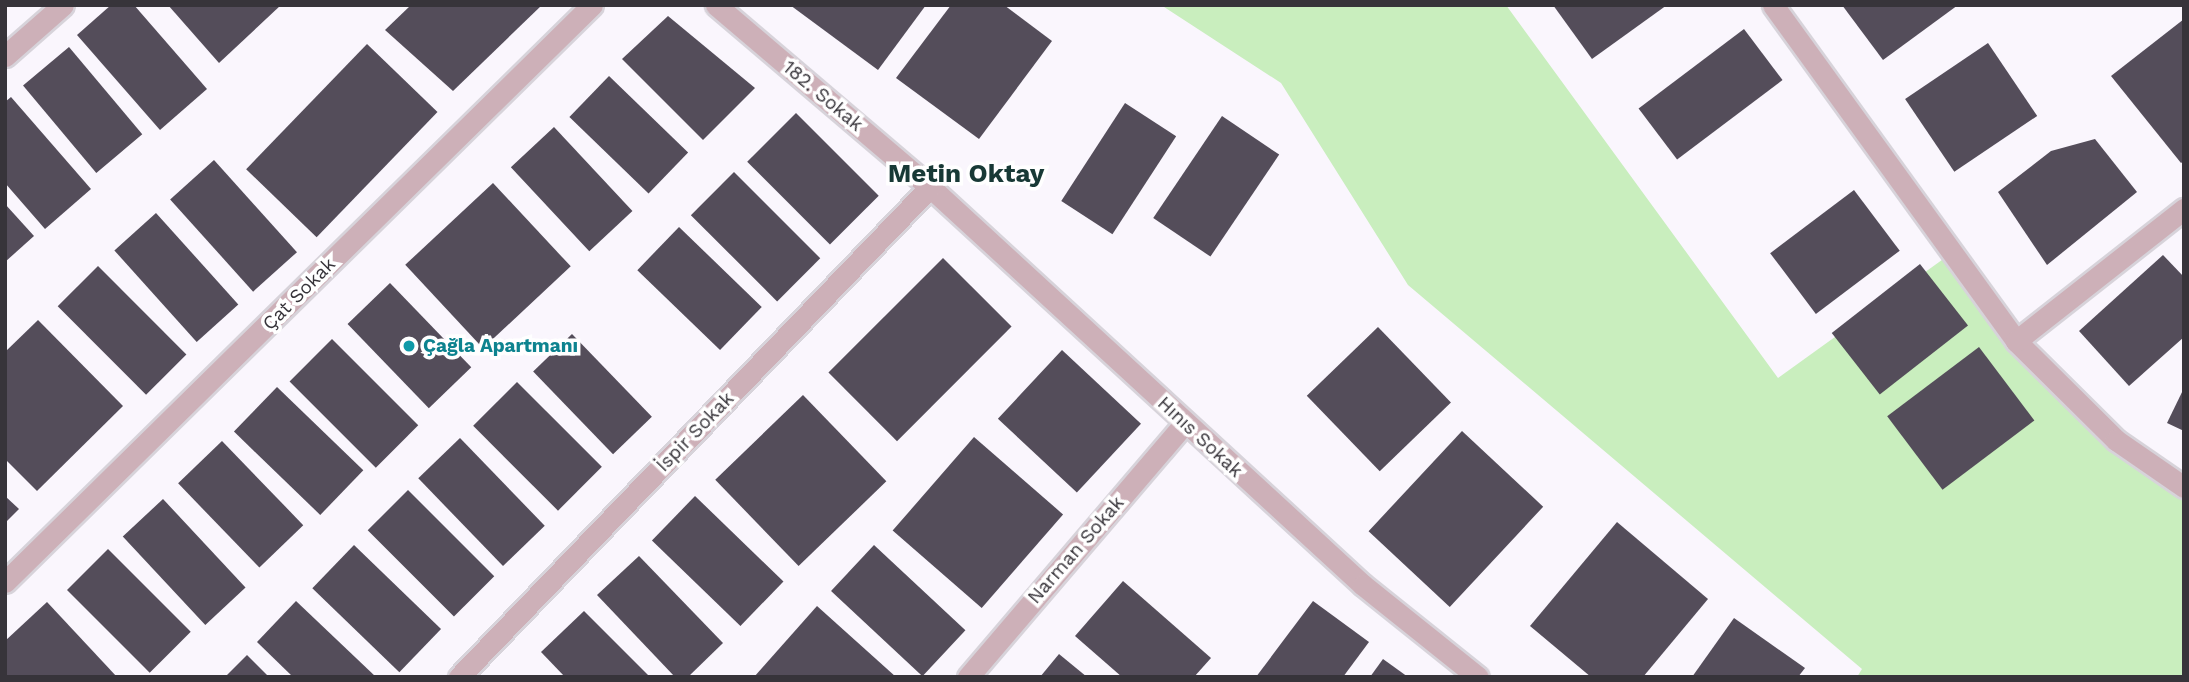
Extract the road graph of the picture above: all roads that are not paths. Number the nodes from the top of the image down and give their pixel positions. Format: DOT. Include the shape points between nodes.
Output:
graph roads {
  1 [pos="63,5"];
  2 [pos="592,5"];
  3 [pos="716,5"];
  4 [pos="1773,5"];
  5 [pos="5,56"];
  6 [pos="930,187"];
  7 [pos="2184,209"];
  8 [pos="2016,341"];
  9 [pos="1185,423"];
  10 [pos="2184,487"];
  11 [pos="5,582"];
  12 [pos="459,677"];
  13 [pos="968,677"];
  14 [pos="1478,677"];
  1 -- 5 [label="street"];
  2 -- 11 [label="street, Çat Sokak"];
  3 -- 6 [label="street, 182. Sokak"];
  4 -- 8 [label="street"];
  6 -- 9 [label="street, Hınıs Sokak"];
  6 -- 12 [label="street, İspir Sokak"];
  7 -- 8 [label="street"];
  8 -- 10 [label="street" via="2116,440"];
  9 -- 13 [label="street, Narman Sokak"];
  9 -- 14 [label="street, Hınıs Sokak" via="1363,585"];
}
